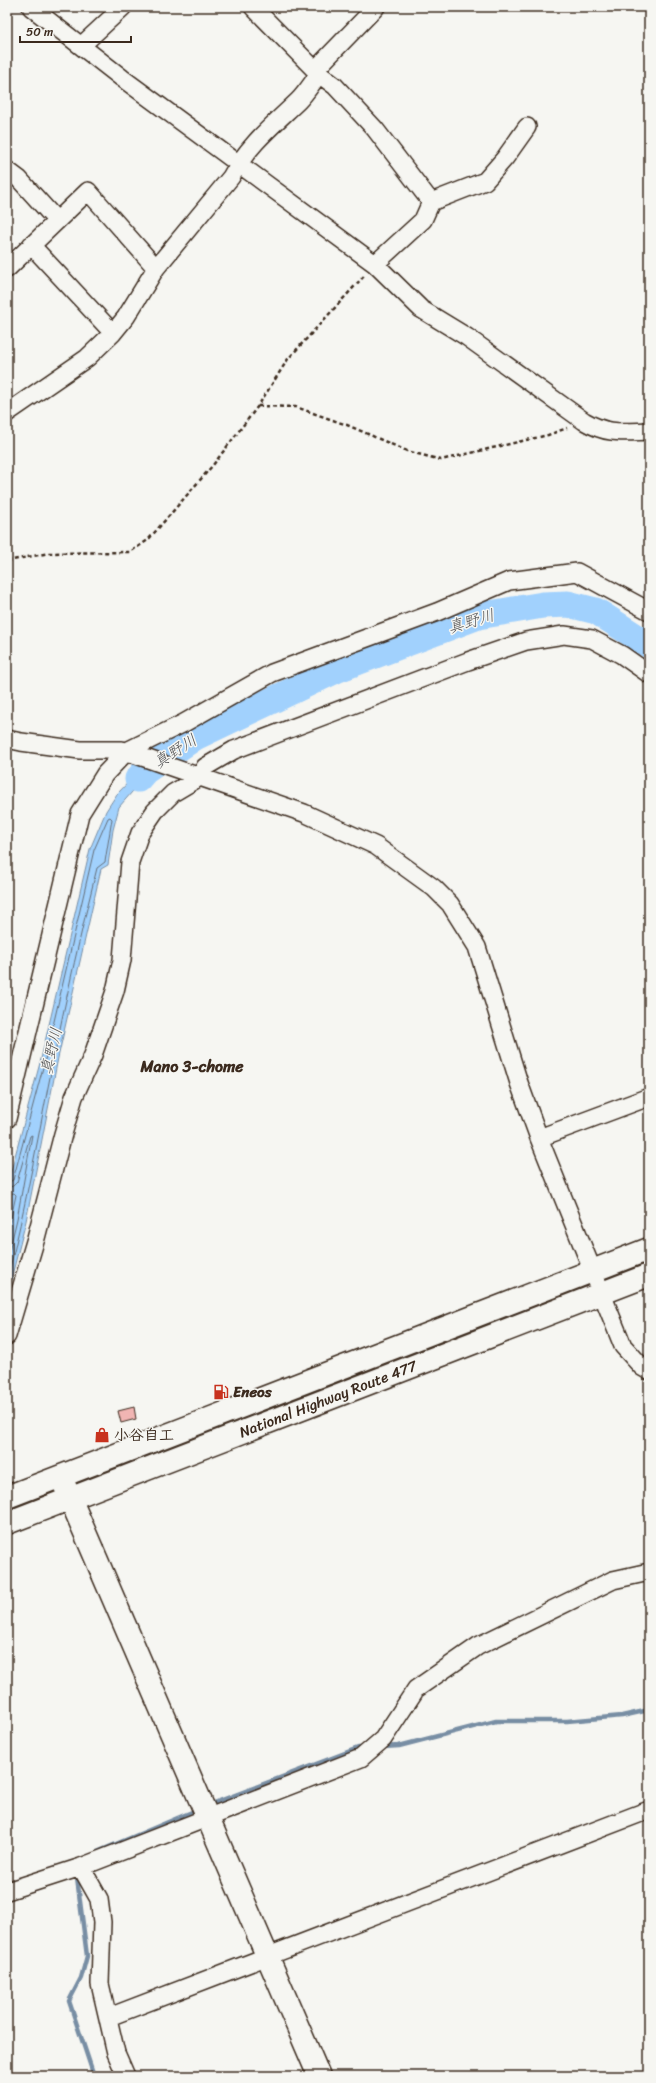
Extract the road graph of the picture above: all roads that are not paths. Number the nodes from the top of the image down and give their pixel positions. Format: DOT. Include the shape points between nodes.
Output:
graph roads {
  1 [pos="31,7"];
  2 [pos="123,7"];
  3 [pos="253,7"];
  4 [pos="376,7"];
  5 [pos="81,46"];
  6 [pos="317,72"];
  7 [pos="527,127"];
  8 [pos="239,162"];
  9 [pos="7,170"];
  10 [pos="431,202"];
  11 [pos="57,221"];
  12 [pos="31,245"];
  13 [pos="375,264"];
  14 [pos="156,268"];
  15 [pos="7,269"];
  16 [pos="113,333"];
  17 [pos="7,413"];
  18 [pos="649,431"];
  19 [pos="649,611"];
  20 [pos="649,674"];
  21 [pos="7,739"];
  22 [pos="132,753"];
  23 [pos="194,775"];
  24 [pos="649,1097"];
  25 [pos="7,1119"];
  26 [pos="539,1138"];
  27 [pos="649,1250"];
  28 [pos="592,1271"];
  29 [pos="649,1275"];
  30 [pos="602,1293"];
  31 [pos="7,1336"];
  32 [pos="649,1371"];
  33 [pos="61,1477"];
  34 [pos="7,1497"];
  35 [pos="70,1498"];
  36 [pos="7,1522"];
  37 [pos="649,1572"];
  38 [pos="649,1810"];
  39 [pos="208,1817"];
  40 [pos="81,1867"];
  41 [pos="7,1890"];
  42 [pos="267,1956"];
  43 [pos="109,2017"];
  44 [pos="126,2076"];
  45 [pos="320,2076"];
  1 -- 5 [label="street"];
  2 -- 5 [label="street"];
  3 -- 6 [label="street"];
  4 -- 6 [label="street"];
  5 -- 8 [label="street" via="151,100"];
  6 -- 8 [label="street" via="299,100 276,119"];
  6 -- 10 [label="street" via="335,86 375,129"];
  7 -- 10 [label="street" via="485,181"];
  8 -- 13 [label="street"];
  8 -- 14 [label="street" via="231,177"];
  9 -- 11 [label="street" via="19,179"];
  10 -- 13 [label="street" via="423,220"];
  11 -- 12 [label="street"];
  11 -- 14 [label="street" via="88,192"];
  12 -- 15 [label="street"];
  12 -- 16 [label="street"];
  13 -- 18 [label="street" via="421,309 467,337 584,421 598,429 613,433"];
  14 -- 16 [label="street" via="126,317"];
  16 -- 17 [label="street" via="87,358"];
  19 -- 22 [label="street" via="577,572 508,582 437,612 272,673"];
  20 -- 23 [label="street" via="622,655 592,639 564,635 526,641 234,750"];
  21 -- 22 [label="street" via="80,750 105,749"];
  22 -- 23 [label="street"];
  22 -- 25 [label="street" via="105,774 80,814"];
  23 -- 26 [label="street" via="304,813 376,846 434,888 450,904 477,947"];
  23 -- 31 [label="street" via="155,811 140,833 130,862 122,960 115,991 65,1126"];
  24 -- 26 [label="street"];
  26 -- 28 [label="street"];
  27 -- 28 [label="main road, National Highway Route 477"];
  28 -- 30 [label="street"];
  28 -- 33 [label="main road, National Highway Route 477"];
  29 -- 30 [label="main road, National Highway Route 477"];
  30 -- 32 [label="street" via="623,1346"];
  30 -- 35 [label="main road, National Highway Route 477"];
  33 -- 34 [label="main road, National Highway Route 477"];
  33 -- 35 [label="main road"];
  35 -- 36 [label="main road, National Highway Route 477"];
  35 -- 39 [label="main road"];
  37 -- 39 [label="street" via="613,1580 478,1646 416,1689 383,1739 361,1758"];
  38 -- 42 [label="street"];
  39 -- 40 [label="street"];
  39 -- 42 [label="main road"];
  40 -- 41 [label="street"];
  40 -- 43 [label="street" via="99,1899 102,1922 100,1984"];
  42 -- 43 [label="street"];
  42 -- 45 [label="main road"];
  43 -- 44 [label="street" via="116,2053"];
}
